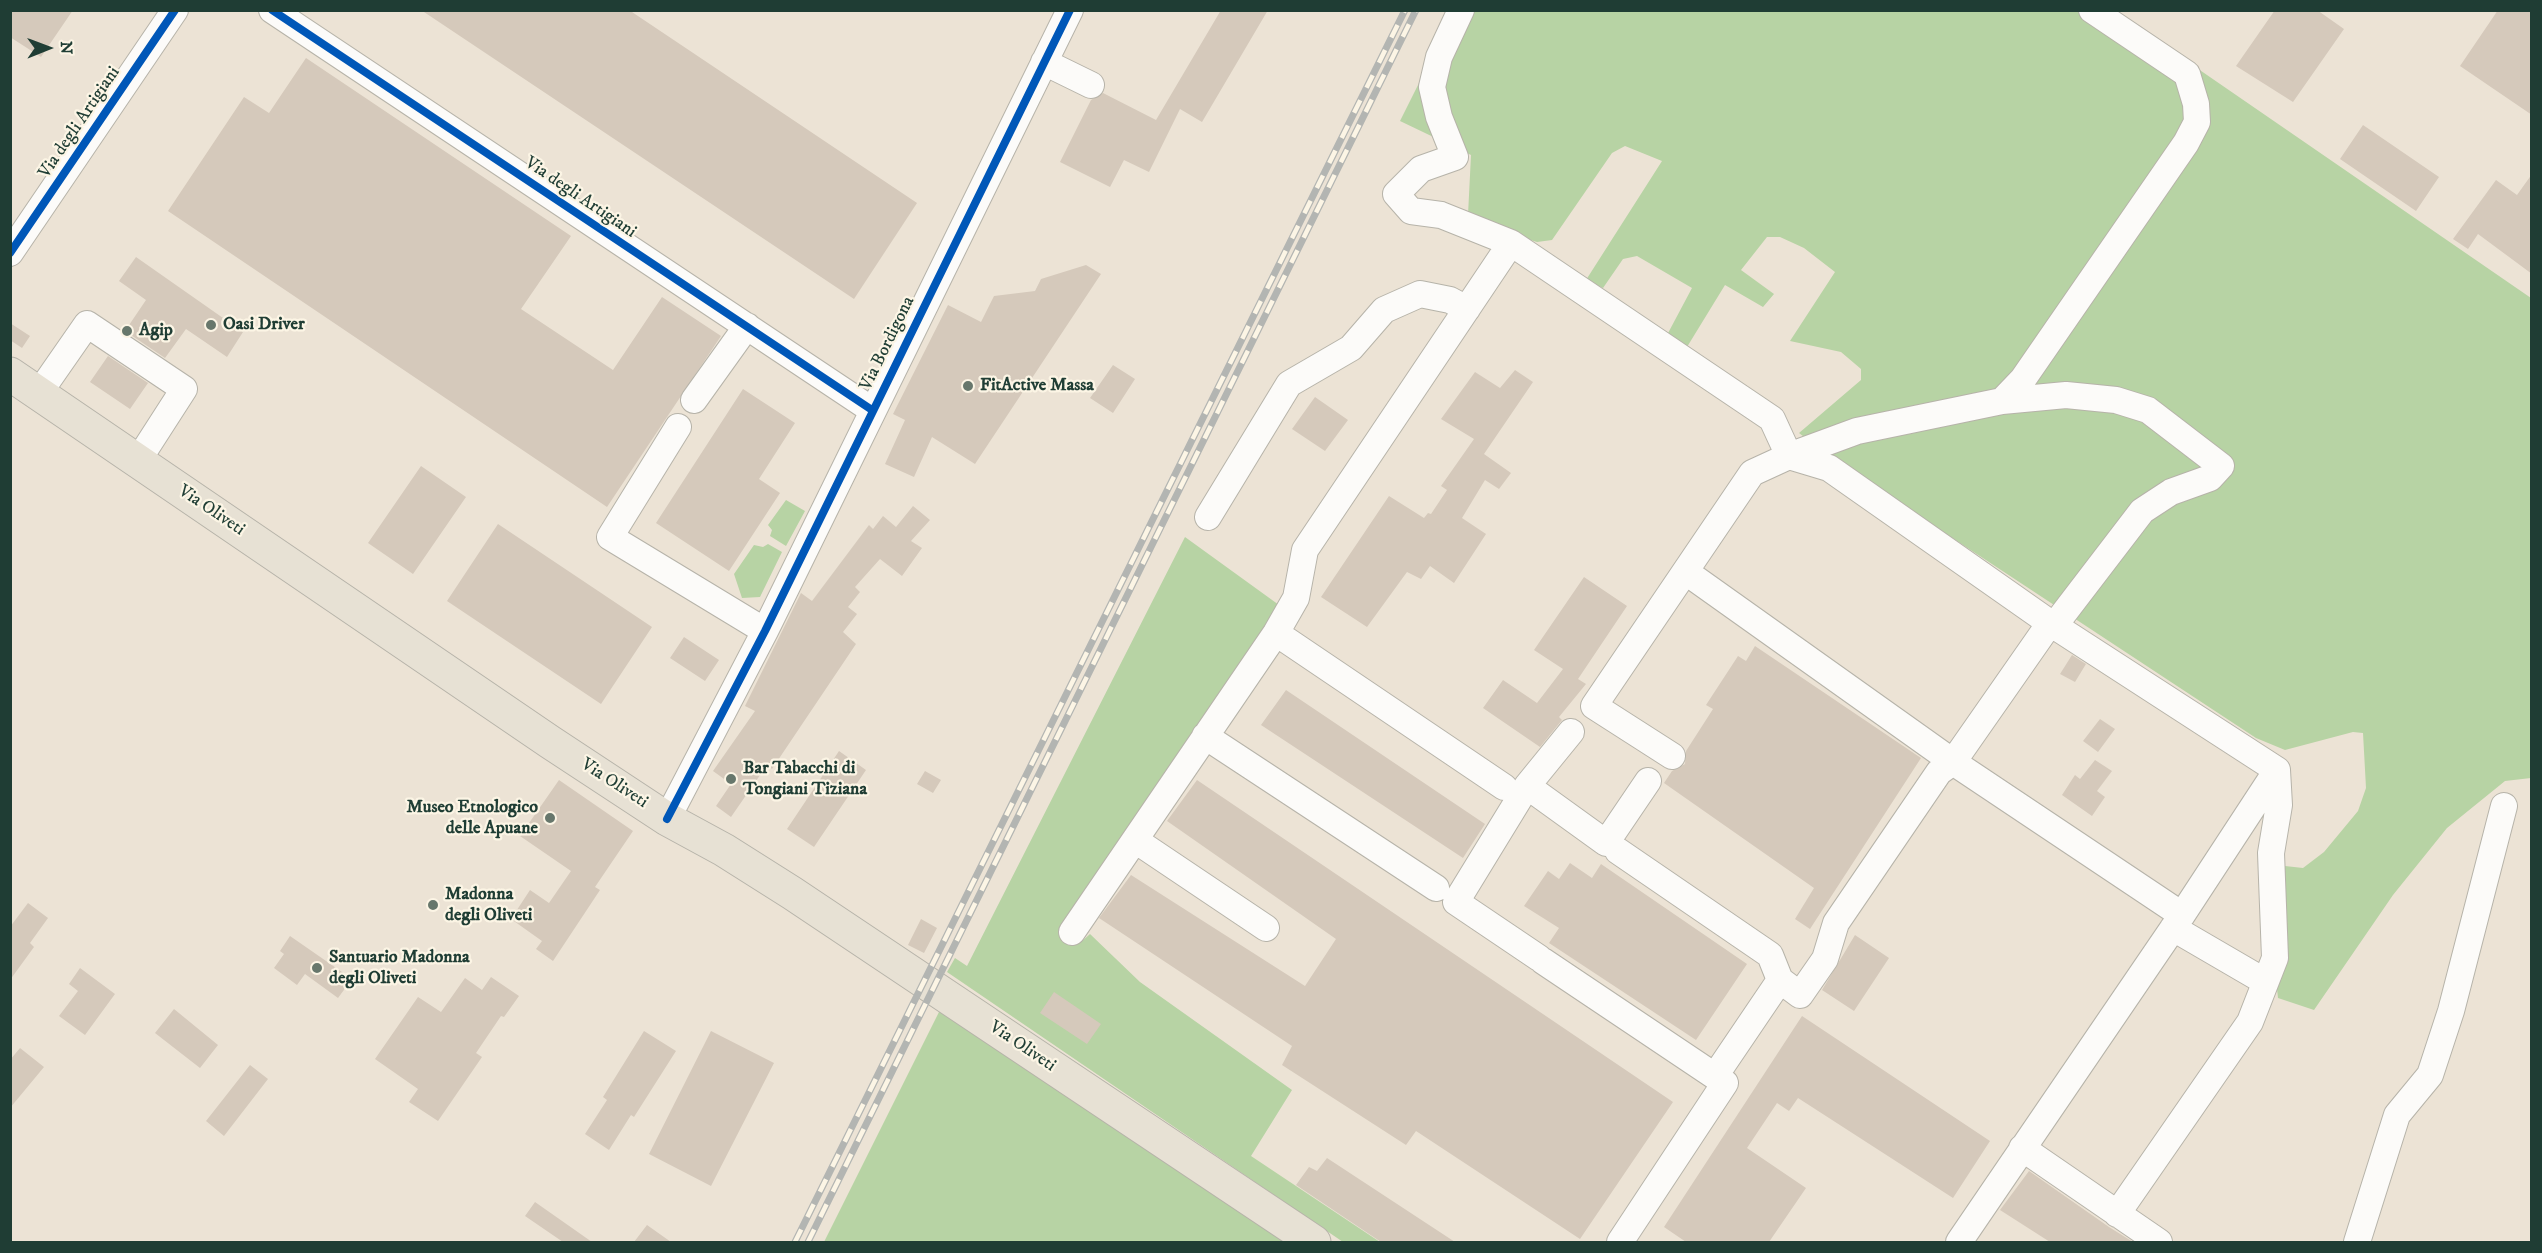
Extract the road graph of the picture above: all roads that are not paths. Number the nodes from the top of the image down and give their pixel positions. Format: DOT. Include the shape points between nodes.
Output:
graph roads {
  1 [pos="175,10"];
  2 [pos="272,10"];
  3 [pos="1070,10"];
  4 [pos="1461,10"];
  5 [pos="2092,10"];
  6 [pos="1044,62"];
  7 [pos="1091,85"];
  8 [pos="1511,243"];
  9 [pos="10,253"];
  10 [pos="1467,309"];
  11 [pos="747,326"];
  12 [pos="10,374"];
  13 [pos="39,393"];
  14 [pos="694,400"];
  15 [pos="2002,401"];
  16 [pos="873,410"];
  17 [pos="678,427"];
  18 [pos="1789,456"];
  19 [pos="137,462"];
  20 [pos="1208,517"];
  21 [pos="1686,572"];
  22 [pos="2052,625"];
  23 [pos="765,631"];
  24 [pos="1276,633"];
  25 [pos="1594,706"];
  26 [pos="1205,735"];
  27 [pos="1953,762"];
  28 [pos="2277,770"];
  29 [pos="1515,790"];
  30 [pos="2504,806"];
  31 [pos="667,819"];
  32 [pos="1134,840"];
  33 [pos="1612,847"];
  34 [pos="1444,894"];
  35 [pos="2178,921"];
  36 [pos="1266,928"];
  37 [pos="1072,932"];
  38 [pos="1780,980"];
  39 [pos="2264,981"];
  40 [pos="1714,1076"];
  41 [pos="2022,1148"];
  42 [pos="2117,1214"];
  43 [pos="1314,1242"];
  44 [pos="1620,1242"];
  45 [pos="1959,1242"];
  46 [pos="2159,1242"];
  47 [pos="2357,1242"];
  1 -- 9 [label="street, Via degli Artigiani"];
  2 -- 11 [label="street, Via degli Artigiani"];
  3 -- 6 [label="street, Via Bordigona"];
  4 -- 8 [label="street" via="1439,57 1431,87 1455,157 1421,169 1396,194 1411,211 1440,216"];
  5 -- 15 [label="street" via="2187,75 2197,122 2023,379"];
  6 -- 7 [label="street"];
  6 -- 16 [label="street, Via Bordigona"];
  8 -- 10 [label="street"];
  8 -- 18 [label="street" via="1772,419"];
  10 -- 20 [label="street" via="1450,300 1420,294 1384,310 1351,348 1288,384"];
  10 -- 24 [label="street" via="1305,550 1296,598"];
  11 -- 14 [label="street"];
  11 -- 16 [label="street, Via degli Artigiani"];
  12 -- 13 [label="main road, Via Oliveti"];
  13 -- 19 [label="main road, Via Oliveti"];
  13 -- 19 [label="street" via="87,324 184,389"];
  15 -- 18 [label="street" via="1857,431"];
  15 -- 22 [label="street" via="2066,395 2116,400 2148,410 2221,466 2210,478 2171,492 2142,511"];
  16 -- 23 [label="street, Via Bordigona"];
  17 -- 23 [label="street" via="610,537"];
  18 -- 21 [label="street" via="1752,473"];
  18 -- 22 [label="street" via="1829,468"];
  19 -- 31 [label="main road, Via Oliveti"];
  21 -- 25 [label="street"];
  21 -- 27 [label="street"];
  22 -- 27 [label="street"];
  22 -- 28 [label="street"];
  23 -- 31 [label="street, Via Bordigona"];
  24 -- 26 [label="street"];
  24 -- 29 [label="street"];
  25 -- 29 [label="street"];
  25 -- 33 [label="street" via="1669,755 1649,778"];
  26 -- 32 [label="street"];
  26 -- 34 [label="street"];
  27 -- 35 [label="street"];
  27 -- 38 [label="street" via="1939,772 1836,923 1825,959 1800,995"];
  28 -- 35 [label="street"];
  28 -- 39 [label="street" via="2279,805 2271,853 2275,958"];
  29 -- 33 [label="street"];
  29 -- 34 [label="street"];
  30 -- 47 [label="street" via="2466,956 2430,1075 2397,1115"];
  31 -- 43 [label="main road, Via Oliveti" via="792,893"];
  32 -- 36 [label="street"];
  32 -- 37 [label="street"];
  33 -- 38 [label="street" via="1770,955"];
  34 -- 40 [label="street"];
  35 -- 39 [label="street"];
  35 -- 41 [label="street"];
  38 -- 40 [label="street"];
  39 -- 42 [label="street" via="2250,1022"];
  40 -- 44 [label="street" via="1725,1083"];
  41 -- 42 [label="street"];
  41 -- 45 [label="street"];
  42 -- 46 [label="street"];
}
